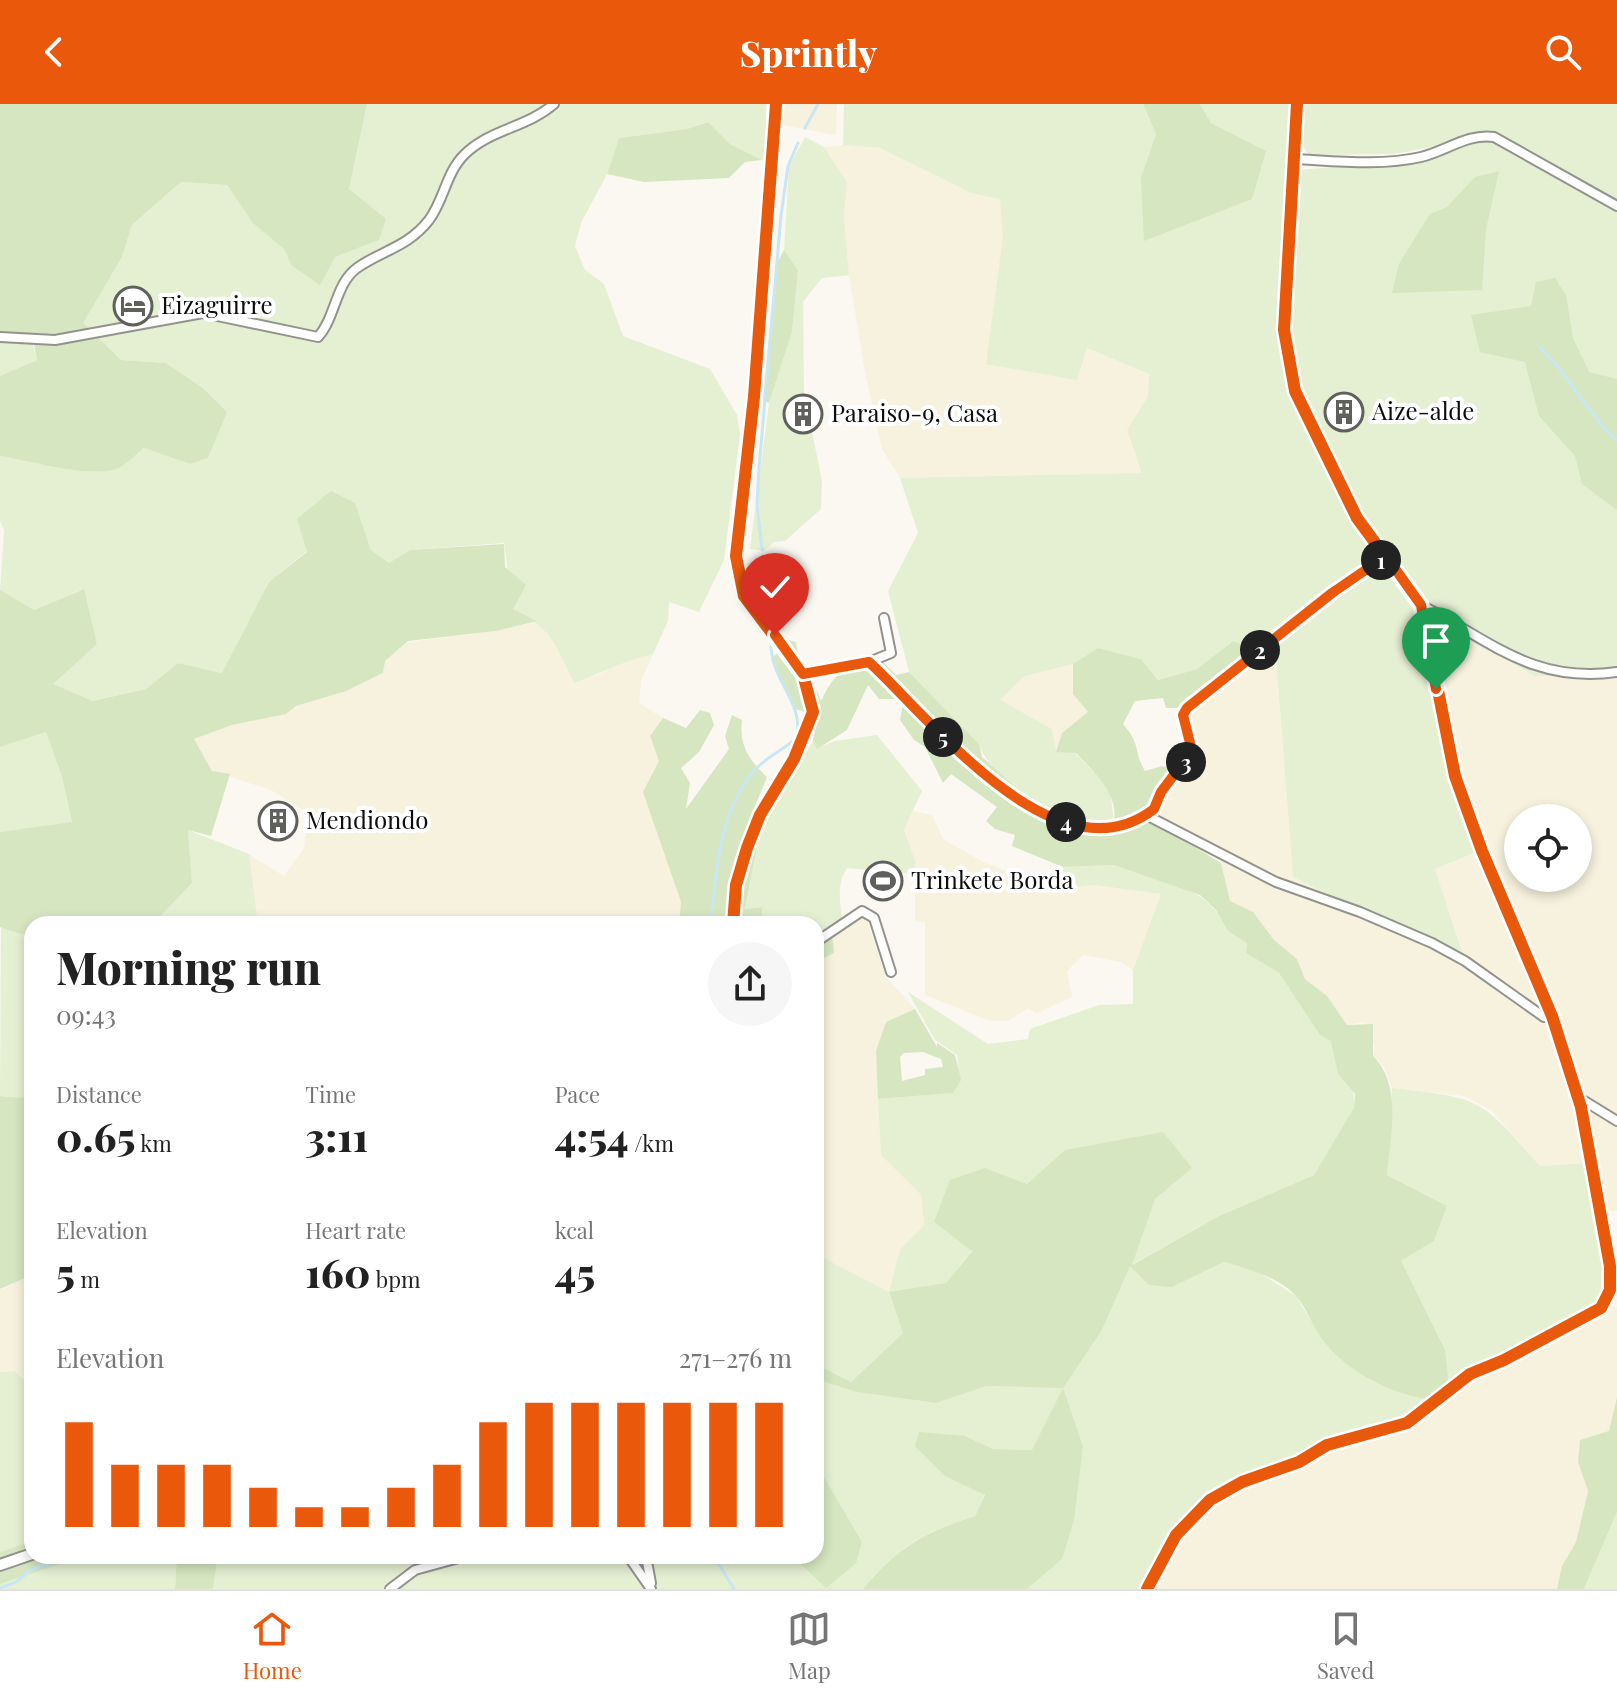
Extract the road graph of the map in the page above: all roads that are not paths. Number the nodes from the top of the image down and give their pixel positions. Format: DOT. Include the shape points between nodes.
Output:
graph roads {
  1 [pos="554,104"];
  2 [pos="776,104"];
  3 [pos="1297,104"];
  4 [pos="1295,159"];
  5 [pos="1617,206"];
  6 [pos="0,337"];
  7 [pos="1386,556"];
  8 [pos="1421,605"];
  9 [pos="884,618"];
  10 [pos="869,662"];
  11 [pos="1617,672"];
  12 [pos="803,674"];
  13 [pos="1146,815"];
  14 [pos="734,916"];
  15 [pos="824,937"];
  16 [pos="891,972"];
  17 [pos="1552,1016"];
  18 [pos="1578,1097"];
  19 [pos="1617,1121"];
  20 [pos="24,1557"];
  21 [pos="437,1564"];
  22 [pos="634,1564"];
  23 [pos="647,1564"];
  24 [pos="0,1565"];
  25 [pos="390,1589"];
  26 [pos="652,1589"];
  27 [pos="1147,1589"];
  1 -- 6 [label="street" via="516,126 490,133 462,157 428,222 387,254 356,268 318,337 203,313 55,340"];
  2 -- 12 [label="street" via="757,366 736,556 744,596"];
  3 -- 4 [label="street"];
  4 -- 5 [label="street" via="1421,157 1494,137"];
  4 -- 7 [label="street" via="1284,288 1288,361 1308,421 1357,518"];
  7 -- 8 [label="street"];
  7 -- 13 [label="street" via="1187,708 1183,715 1192,751"];
  8 -- 11 [label="street" via="1531,666"];
  8 -- 17 [label="street" via="1455,776"];
  9 -- 10 [label="street" via="891,653"];
  10 -- 12 [label="street"];
  10 -- 13 [label="street" via="956,752 1042,814 1094,829"];
  12 -- 14 [label="street" via="813,700 812,716 747,848"];
  13 -- 17 [label="street" via="1276,882 1432,943 1544,1017"];
  15 -- 16 [label="street" via="868,912"];
  17 -- 18 [label="street"];
  18 -- 19 [label="street"];
  18 -- 27 [label="street" via="1610,1266 1604,1304 1470,1374 1407,1423 1327,1445 1299,1462 1226,1489 1191,1516"];
  20 -- 24 [label="street"];
  21 -- 25 [label="street" via="415,1570"];
  22 -- 26 [label="street"];
  23 -- 26 [label="street"];
}
